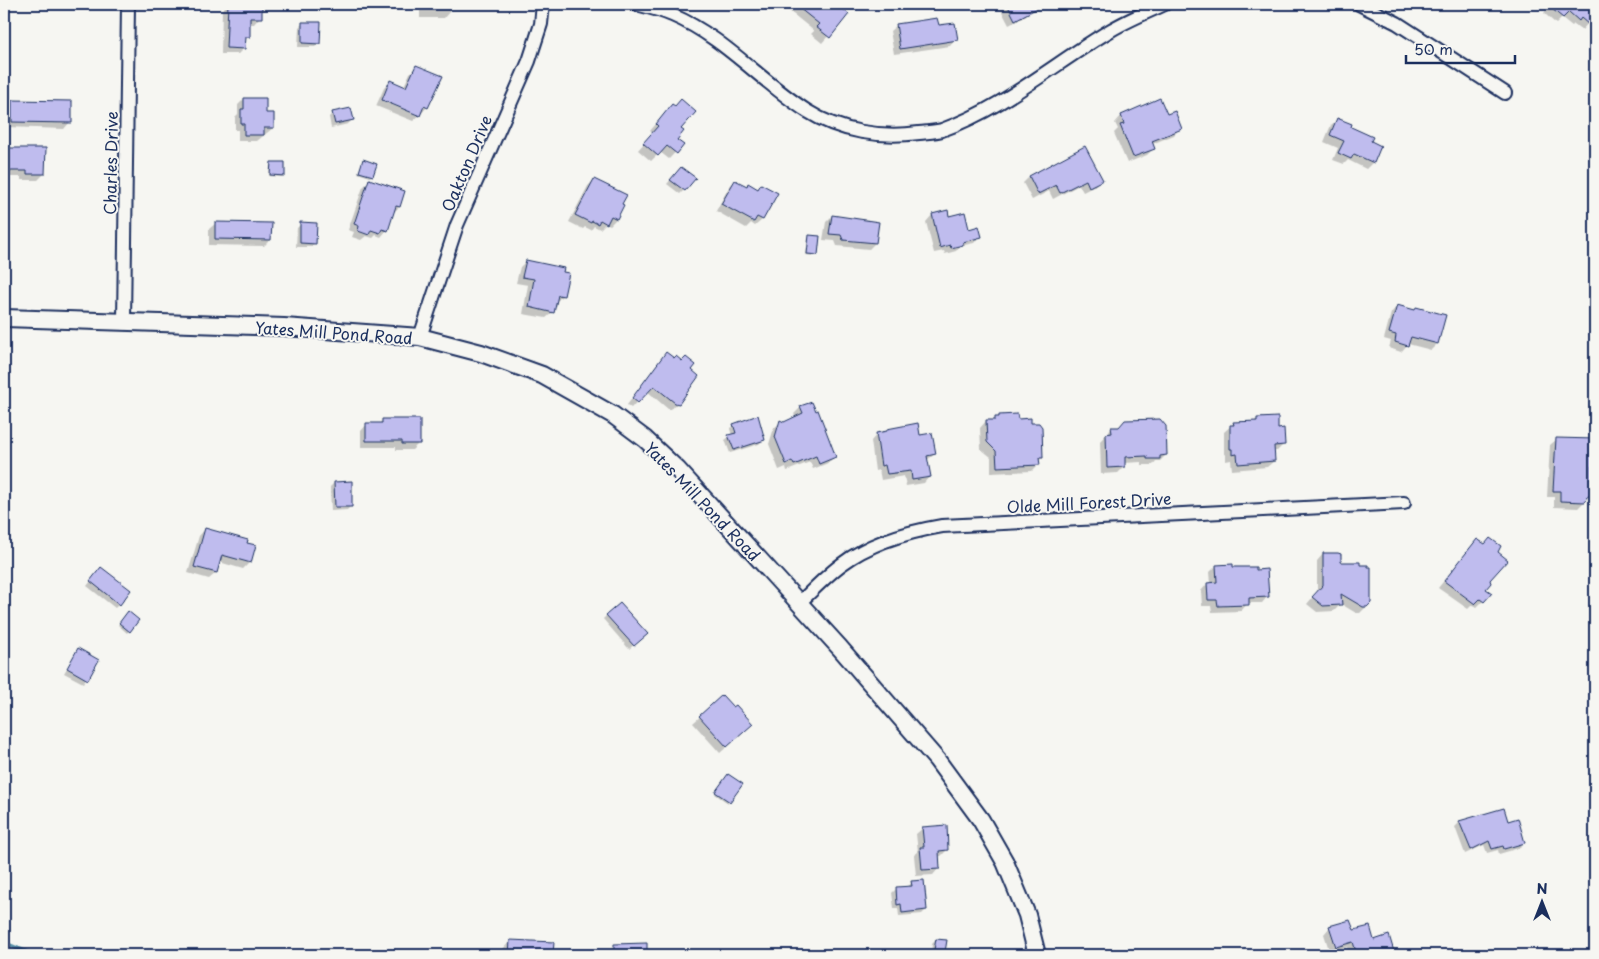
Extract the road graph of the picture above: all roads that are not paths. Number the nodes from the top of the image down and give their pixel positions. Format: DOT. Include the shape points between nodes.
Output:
graph roads {
  1 [pos="128,4"];
  2 [pos="543,4"];
  3 [pos="636,4"];
  4 [pos="1165,4"];
  5 [pos="1359,4"];
  6 [pos="1140,9"];
  7 [pos="1505,94"];
  8 [pos="4,318"];
  9 [pos="124,322"];
  10 [pos="420,337"];
  11 [pos="1404,503"];
  12 [pos="799,603"];
  13 [pos="1037,955"];
  1 -- 9 [label="street, Charles Drive"];
  2 -- 10 [label="street, Oakton Drive" via="529,60 457,225"];
  3 -- 6 [label="street" via="671,14 694,26 820,120 851,131 884,135 940,130 981,114"];
  4 -- 6 [label="street"];
  5 -- 7 [label="street" via="1398,22"];
  8 -- 9 [label="street, Yates Mill Pond Road"];
  9 -- 10 [label="street, Yates Mill Pond Road" via="293,328"];
  10 -- 12 [label="street, Yates Mill Pond Road" via="481,353 542,375 613,415 677,469"];
  11 -- 12 [label="street, Olde Mill Forest Drive" via="942,526 896,537 863,551 842,564"];
  12 -- 13 [label="street, Yates Mill Pond Road" via="938,760 981,820 1019,895"];
}
